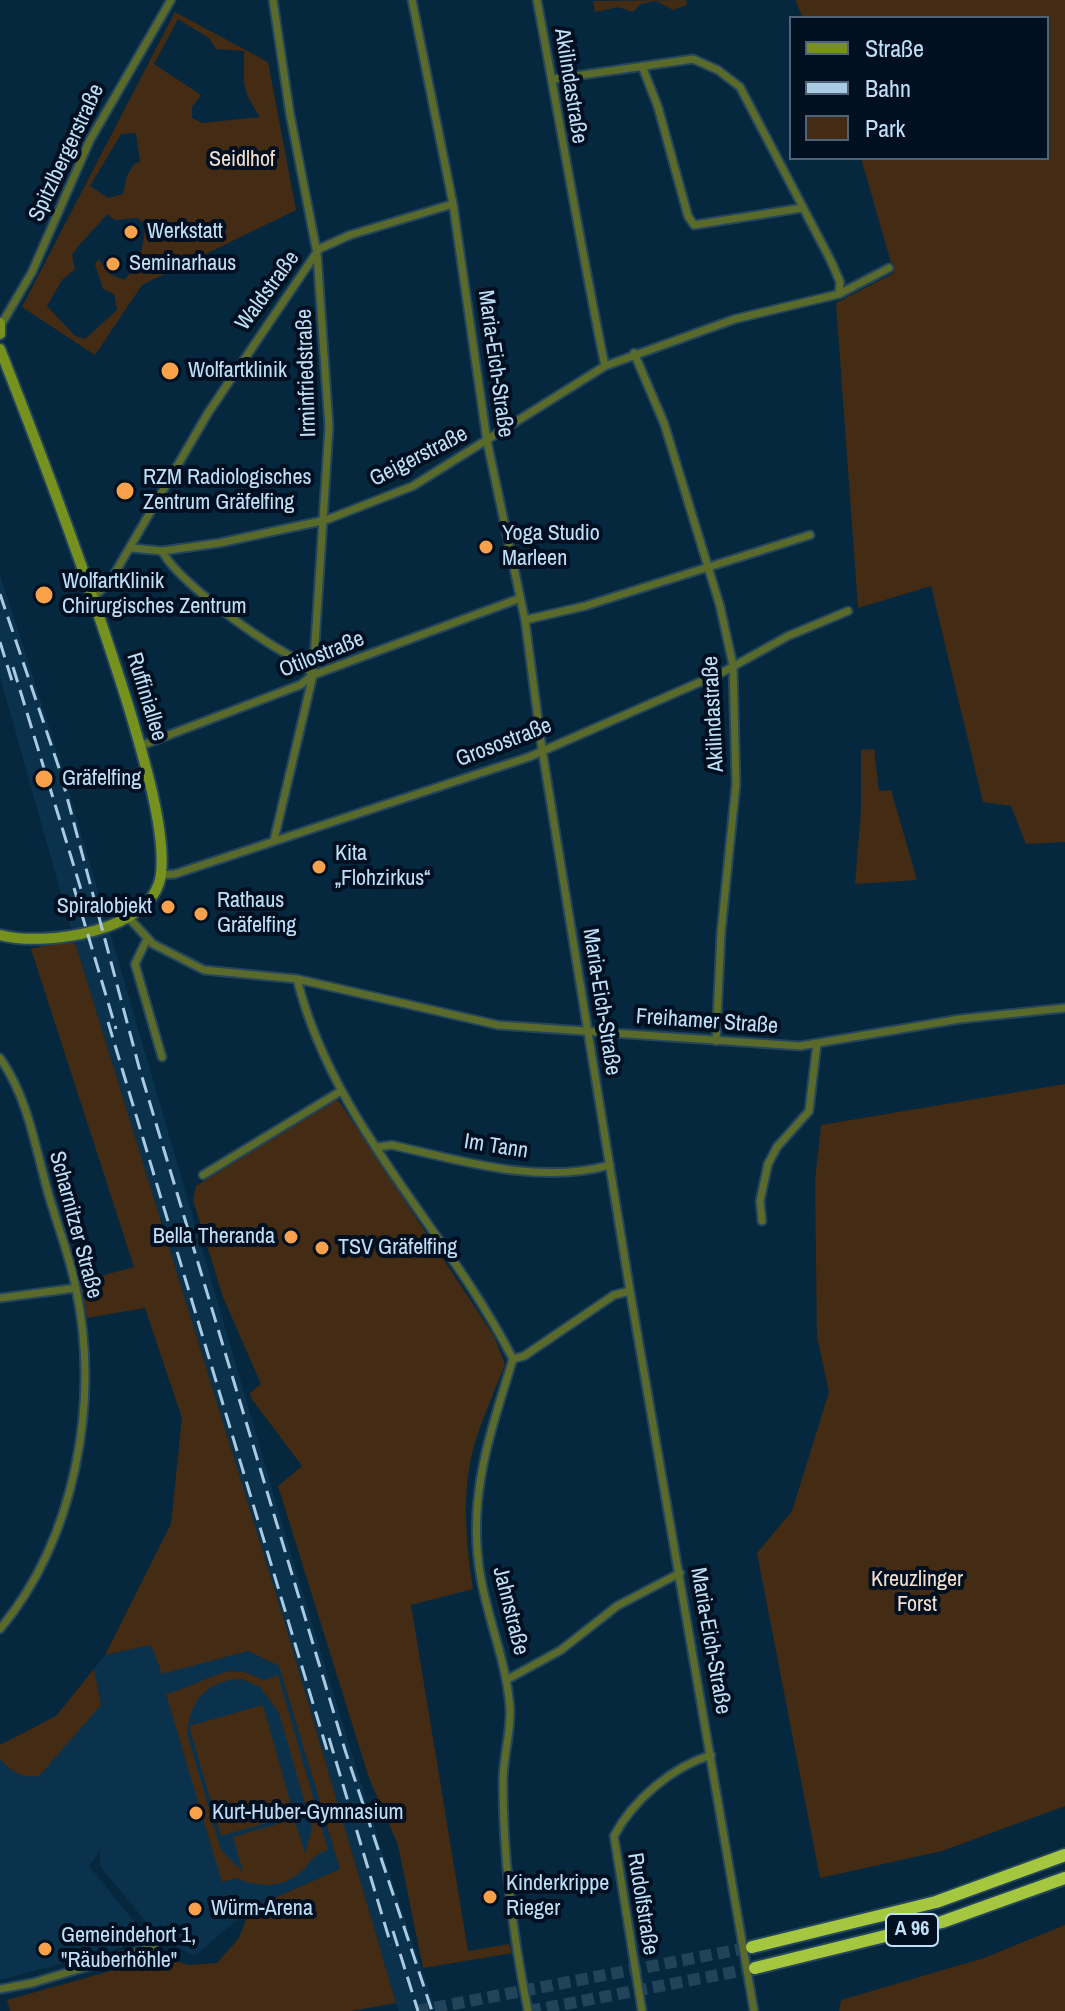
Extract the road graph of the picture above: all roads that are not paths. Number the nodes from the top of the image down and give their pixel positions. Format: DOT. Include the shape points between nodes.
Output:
graph roads {
  1 [pos="171,0"];
  2 [pos="273,0"];
  3 [pos="412,0"];
  4 [pos="537,0"];
  5 [pos="642,66"];
  6 [pos="554,79"];
  7 [pos="453,204"];
  8 [pos="802,208"];
  9 [pos="317,253"];
  10 [pos="889,268"];
  11 [pos="839,294"];
  12 [pos="0,327"];
  13 [pos="0,349"];
  14 [pos="634,353"];
  15 [pos="605,366"];
  16 [pos="487,441"];
  17 [pos="326,520"];
  18 [pos="810,535"];
  19 [pos="132,548"];
  20 [pos="162,551"];
  21 [pos="706,568"];
  22 [pos="94,596"];
  23 [pos="518,599"];
  24 [pos="848,611"];
  25 [pos="525,620"];
  26 [pos="733,665"];
  27 [pos="313,675"];
  28 [pos="140,746"];
  29 [pos="542,749"];
  30 [pos="274,840"];
  31 [pos="161,875"];
  32 [pos="128,917"];
  33 [pos="0,935"];
  34 [pos="147,939"];
  35 [pos="297,979"];
  36 [pos="1065,1008"];
  37 [pos="588,1032"];
  38 [pos="716,1041"];
  39 [pos="817,1043"];
  40 [pos="162,1057"];
  41 [pos="0,1058"];
  42 [pos="341,1091"];
  43 [pos="378,1147"];
  44 [pos="610,1165"];
  45 [pos="203,1175"];
  46 [pos="762,1221"];
  47 [pos="76,1288"];
  48 [pos="630,1291"];
  49 [pos="0,1298"];
  50 [pos="513,1359"];
  51 [pos="680,1573"];
  52 [pos="0,1629"];
  53 [pos="508,1679"];
  54 [pos="711,1755"];
  55 [pos="1065,1855"];
  56 [pos="1065,1878"];
  57 [pos="752,1947"];
  58 [pos="131,1954"];
  59 [pos="755,1968"];
  60 [pos="0,1989"];
  61 [pos="528,2011"];
  62 [pos="642,2011"];
  63 [pos="754,2011"];
  1 -- 12 [label="street, Spitzlbergerstraße" via="90,140 32,272"];
  2 -- 9 [label="street, Irminfriedstraße"];
  3 -- 7 [label="street, Maria-Eich-Straße"];
  4 -- 6 [label="street, Akilindastraße"];
  5 -- 6 [label="street"];
  5 -- 8 [label="street" via="693,59 740,87"];
  5 -- 8 [label="street" via="694,225"];
  6 -- 15 [label="street, Akilindastraße" via="562,153"];
  7 -- 9 [label="street, Waldstraße" via="350,235"];
  7 -- 16 [label="street, Maria-Eich-Straße"];
  8 -- 11 [label="street" via="831,261"];
  9 -- 17 [label="street, Irminfriedstraße" via="329,427"];
  9 -- 19 [label="street, Waldstraße" via="208,413"];
  10 -- 11 [label="street, Geigerstraße"];
  11 -- 14 [label="street, Geigerstraße" via="735,319"];
  13 -- 22 [label="street, Ruffiniallee"];
  14 -- 15 [label="street, Geigerstraße"];
  14 -- 21 [label="street, Akilindastraße" via="664,423"];
  15 -- 16 [label="street, Geigerstraße"];
  16 -- 17 [label="street, Geigerstraße" via="413,486"];
  16 -- 23 [label="street, Maria-Eich-Straße"];
  17 -- 20 [label="street, Geigerstraße"];
  17 -- 27 [label="street, Irminfriedstraße"];
  18 -- 21 [label="street"];
  19 -- 20 [label="street, Geigerstraße"];
  19 -- 22 [label="street, Waldstraße"];
  20 -- 27 [label="street" via="213,602 305,664"];
  21 -- 25 [label="street"];
  21 -- 26 [label="street, Akilindastraße"];
  22 -- 28 [label="street, Ruffiniallee"];
  23 -- 25 [label="street, Maria-Eich-Straße"];
  23 -- 27 [label="street, Otilostraße"];
  24 -- 26 [label="street, Grosostraße"];
  25 -- 29 [label="street, Maria-Eich-Straße"];
  26 -- 29 [label="street, Grosostraße"];
  26 -- 38 [label="street, Akilindastraße" via="736,784"];
  27 -- 28 [label="street, Otilostraße" via="300,685"];
  27 -- 30 [label="street, Irminfriedstraße"];
  28 -- 31 [label="street, Ruffiniallee"];
  29 -- 30 [label="street, Grosostraße"];
  29 -- 37 [label="street, Maria-Eich-Straße"];
  30 -- 31 [label="street, Grosostraße"];
  31 -- 32 [label="street" via="152,895"];
  32 -- 33 [label="street" via="44,940"];
  32 -- 34 [label="street, Freihamer Straße"];
  34 -- 35 [label="street, Freihamer Straße" via="204,970"];
  34 -- 40 [label="street" via="136,968"];
  35 -- 37 [label="street, Freihamer Straße" via="498,1025"];
  35 -- 42 [label="street" via="307,1020"];
  36 -- 39 [label="street, Freihamer Straße"];
  37 -- 38 [label="street, Freihamer Straße"];
  37 -- 44 [label="street, Maria-Eich-Straße"];
  38 -- 39 [label="street, Freihamer Straße"];
  39 -- 46 [label="street" via="809,1111 768,1164 760,1201"];
  41 -- 47 [label="street, Scharnitzer Straße" via="21,1094"];
  42 -- 43 [label="street"];
  42 -- 45 [label="street"];
  43 -- 44 [label="street, Im Tann" via="392,1145 531,1171 583,1173"];
  43 -- 50 [label="street"];
  44 -- 48 [label="street, Maria-Eich-Straße"];
  47 -- 49 [label="street"];
  47 -- 52 [label="street, Scharnitzer Straße" via="86,1365 75,1461 45,1562"];
  48 -- 50 [label="street" via="614,1295"];
  48 -- 51 [label="street, Maria-Eich-Straße"];
  50 -- 53 [label="street, Jahnstraße" via="483,1452 477,1525 480,1574"];
  51 -- 53 [label="street" via="617,1606 549,1658"];
  51 -- 54 [label="street, Maria-Eich-Straße"];
  53 -- 61 [label="street, Jahnstraße" via="504,1824"];
  54 -- 62 [label="street, Rudolfstraße" via="690,1761 651,1791 623,1818 614,1836"];
  54 -- 63 [label="street, Maria-Eich-Straße"];
  55 -- 57 [label="highway, A 96" via="936,1902"];
  56 -- 59 [label="highway, A 96" via="942,1922"];
  58 -- 60 [label="street"];
}
